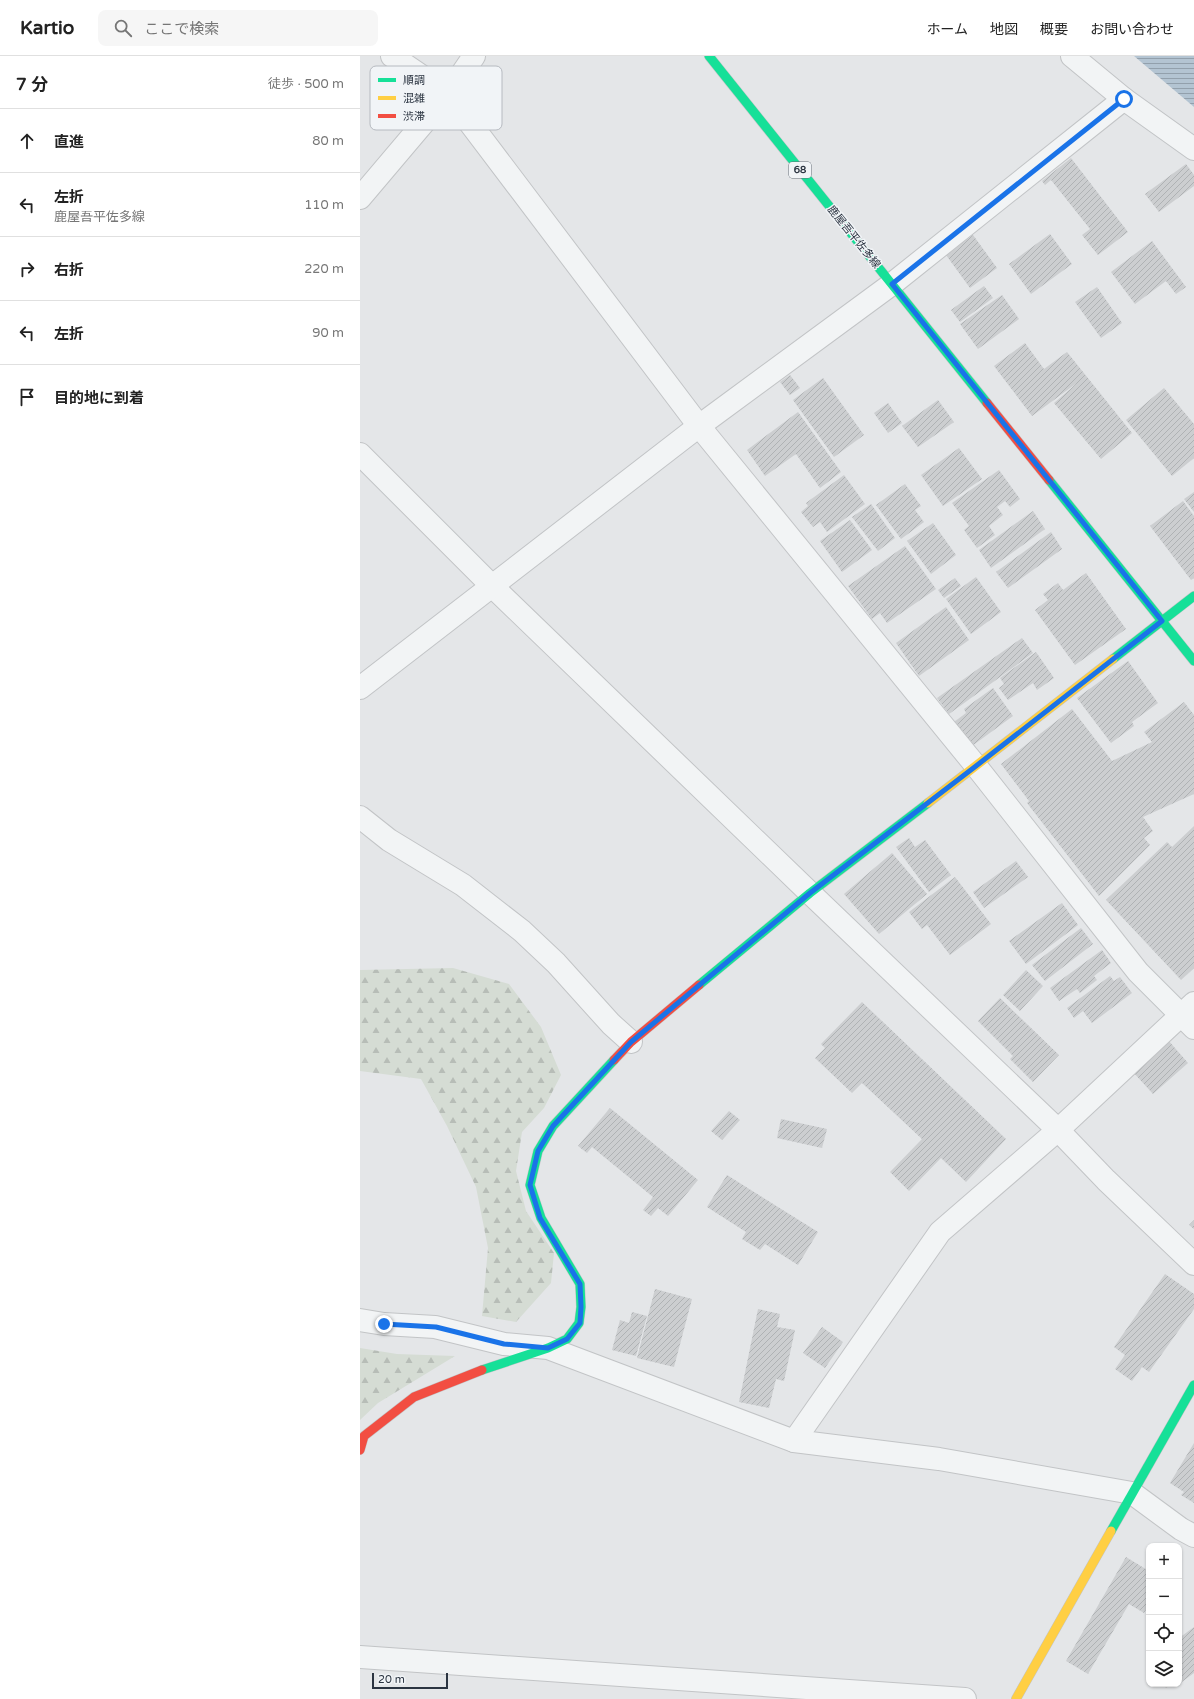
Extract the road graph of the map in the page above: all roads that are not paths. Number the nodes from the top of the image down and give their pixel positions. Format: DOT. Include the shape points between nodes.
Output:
graph roads {
  1 [pos="392,56"];
  2 [pos="474,56"];
  3 [pos="709,56"];
  4 [pos="1072,56"];
  5 [pos="407,66"];
  6 [pos="467,66"];
  7 [pos="1124,99"];
  8 [pos="418,130"];
  9 [pos="475,130"];
  10 [pos="1194,149"];
  11 [pos="360,198"];
  12 [pos="892,284"];
  13 [pos="699,426"];
  14 [pos="360,454"];
  15 [pos="492,586"];
  16 [pos="1194,596"];
  17 [pos="1162,621"];
  18 [pos="1194,661"];
  19 [pos="360,688"];
  20 [pos="976,766"];
  21 [pos="360,817"];
  22 [pos="810,893"];
  23 [pos="1189,1015"];
  24 [pos="631,1042"];
  25 [pos="1058,1130"];
  26 [pos="1194,1264"];
  27 [pos="360,1320"];
  28 [pos="548,1348"];
  29 [pos="1194,1385"];
  30 [pos="794,1441"];
  31 [pos="360,1450"];
  32 [pos="1132,1493"];
  33 [pos="1194,1536"];
  34 [pos="360,1657"];
  35 [pos="965,1699"];
  36 [pos="1016,1699"];
  1 -- 5 [label="street"];
  2 -- 6 [label="street"];
  3 -- 12 [label="street, 鹿屋吾平佐多線 / 68"];
  4 -- 7 [label="street"];
  7 -- 10 [label="street"];
  7 -- 12 [label="street"];
  8 -- 11 [label="street"];
  9 -- 13 [label="street"];
  12 -- 13 [label="street"];
  12 -- 17 [label="street, 鹿屋吾平佐多線 / 68"];
  13 -- 15 [label="street"];
  13 -- 20 [label="street"];
  14 -- 15 [label="street"];
  15 -- 19 [label="street"];
  15 -- 22 [label="street"];
  16 -- 17 [label="street"];
  17 -- 18 [label="street, 鹿屋吾平佐多線 / 68"];
  17 -- 20 [label="street"];
  20 -- 22 [label="street"];
  20 -- 23 [label="street" via="1138,972"];
  21 -- 24 [label="street" via="389,840 463,885 522,931"];
  22 -- 24 [label="street"];
  22 -- 25 [label="street"];
  23 -- 25 [label="street"];
  24 -- 28 [label="street" via="553,1126 538,1151 530,1185 540,1218 580,1284 580,1323 567,1339"];
  25 -- 26 [label="street"];
  25 -- 30 [label="street" via="940,1232"];
  27 -- 28 [label="street" via="436,1327 504,1344"];
  28 -- 30 [label="street"];
  28 -- 31 [label="street" via="414,1397 364,1436"];
  29 -- 32 [label="street"];
  30 -- 32 [label="street" via="939,1459"];
  32 -- 33 [label="street"];
  32 -- 36 [label="street"];
  34 -- 35 [label="street"];
}
